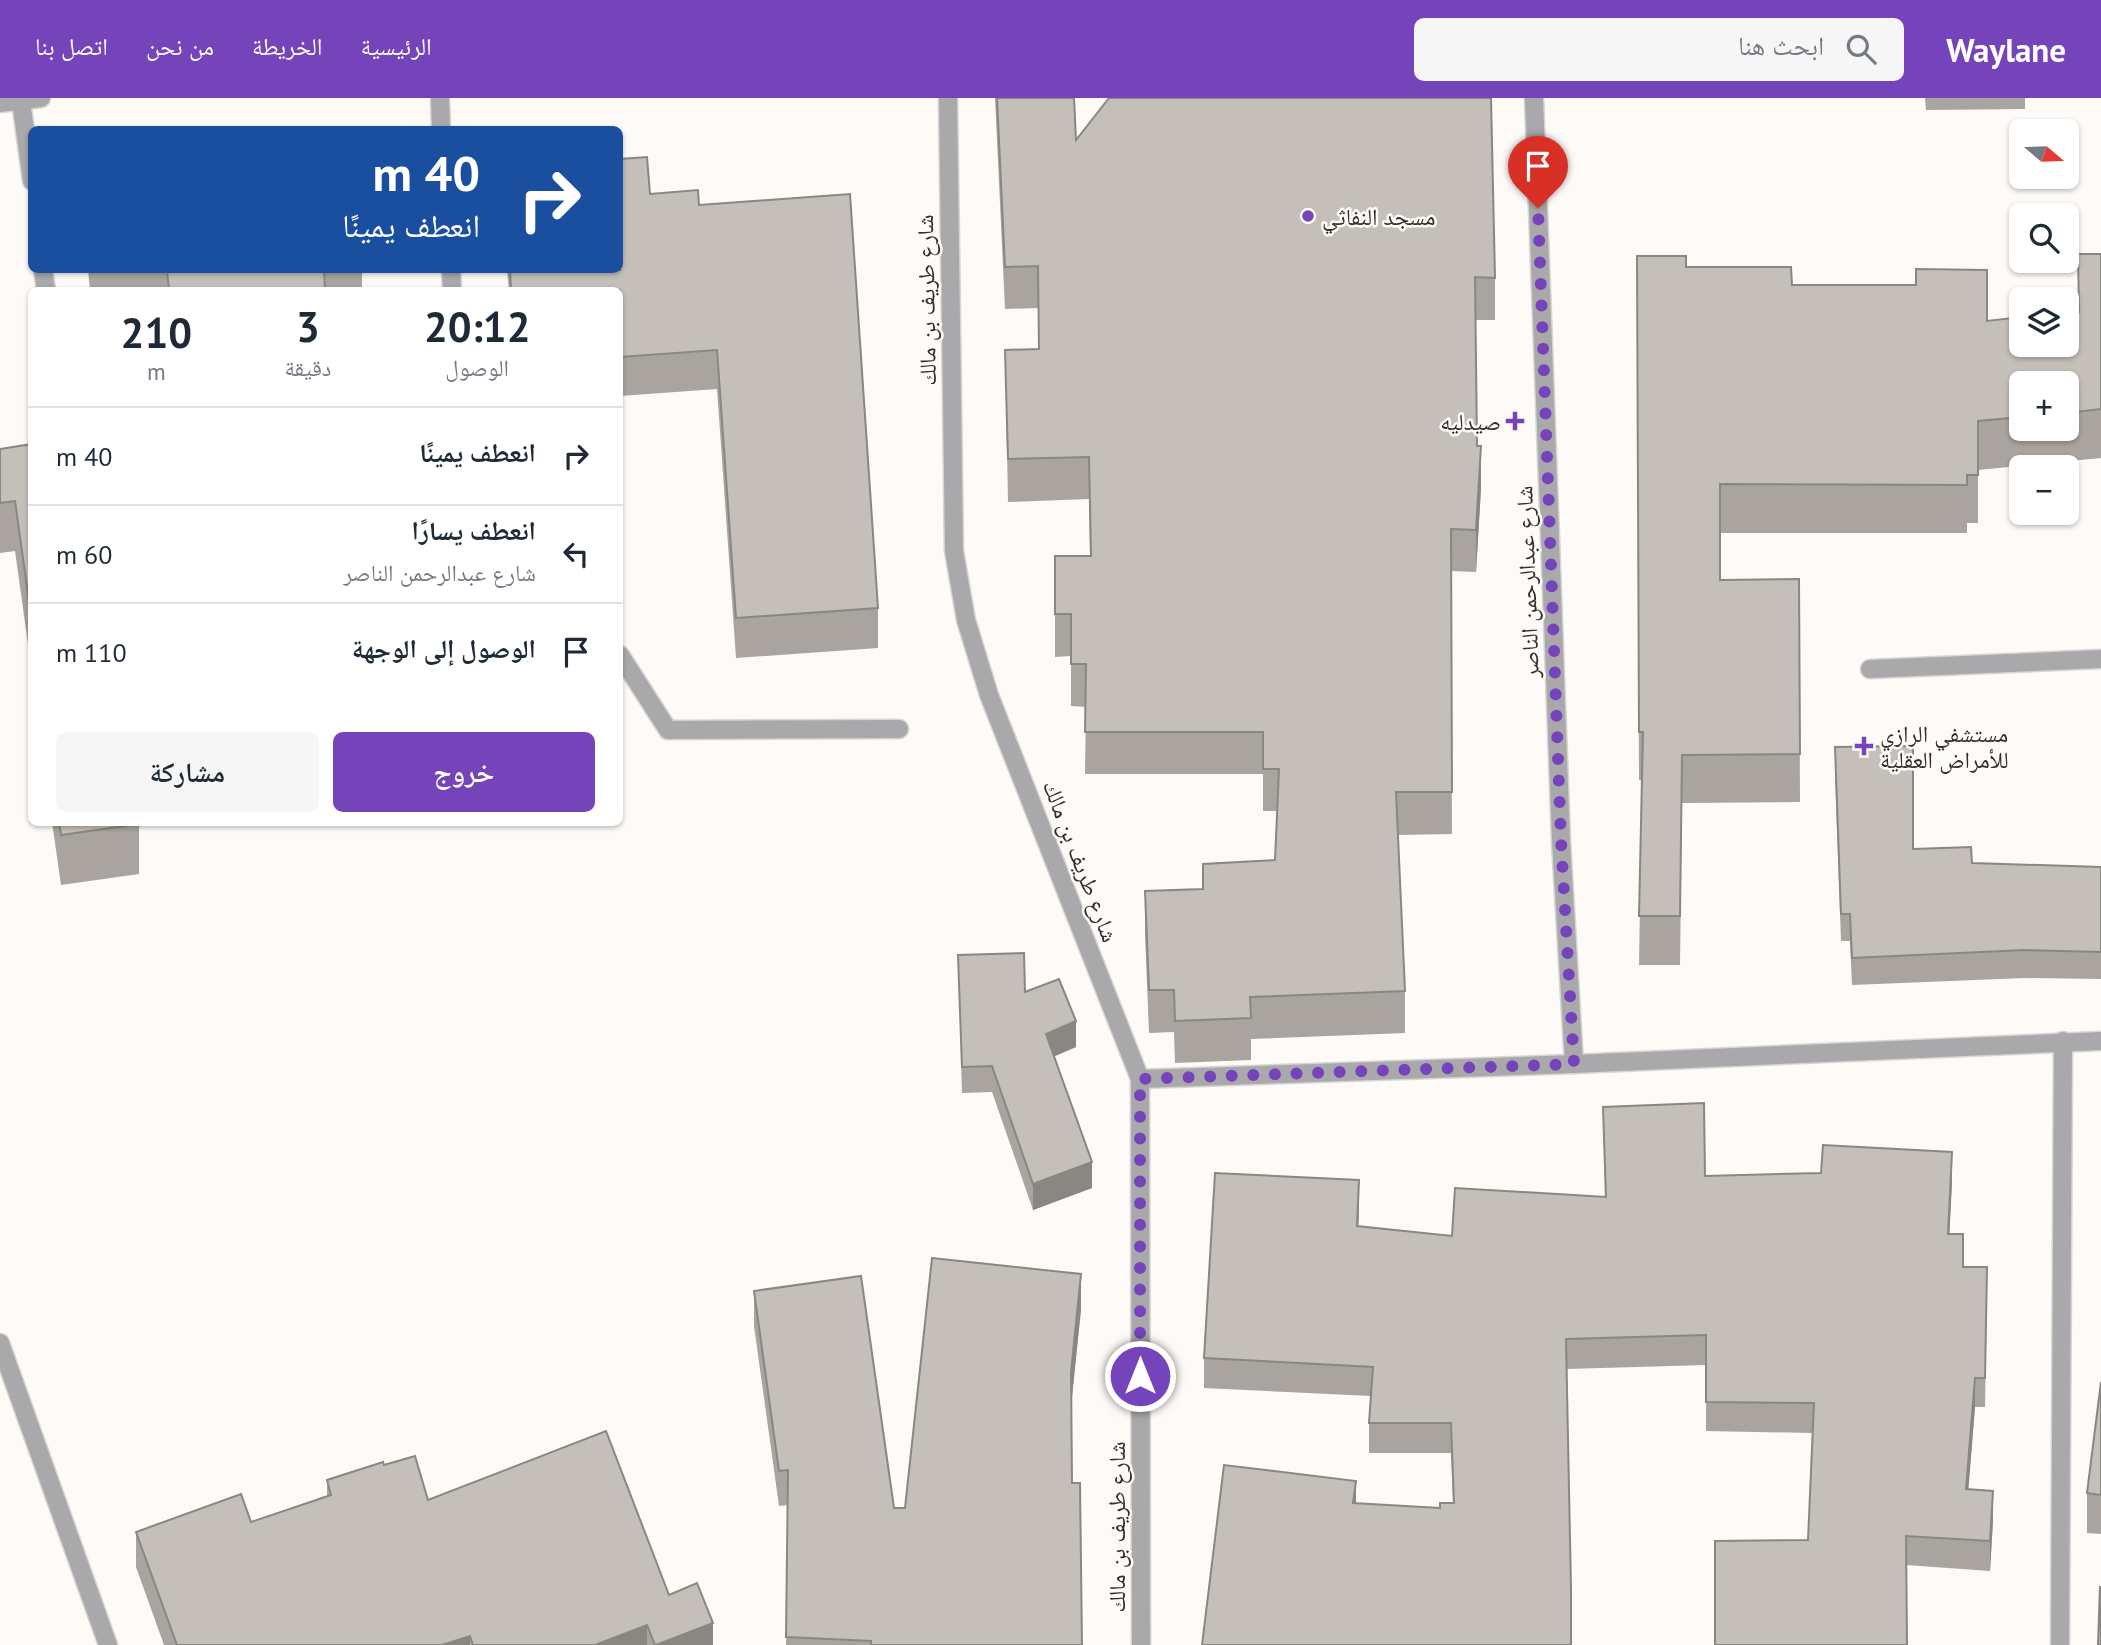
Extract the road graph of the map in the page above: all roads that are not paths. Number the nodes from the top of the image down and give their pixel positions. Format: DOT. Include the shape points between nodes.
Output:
graph roads {
  1 [pos="41,98"];
  2 [pos="440,98"];
  3 [pos="948,98"];
  4 [pos="1534,98"];
  5 [pos="21,101"];
  6 [pos="0,103"];
  7 [pos="441,126"];
  8 [pos="28,152"];
  9 [pos="2101,659"];
  10 [pos="623,660"];
  11 [pos="1870,669"];
  12 [pos="899,729"];
  13 [pos="2063,1041"];
  14 [pos="2101,1041"];
  15 [pos="1574,1064"];
  16 [pos="1140,1079"];
  17 [pos="0,1343"];
  18 [pos="108,1645"];
  19 [pos="1141,1645"];
  20 [pos="2060,1645"];
  1 -- 5 [label="street"];
  2 -- 7 [label="street"];
  3 -- 16 [label="street, شارع طريف بن مالك" via="954,551 966,620 989,695"];
  4 -- 15 [label="street, شارع عبدالرحمن الناصر" via="1561,841"];
  5 -- 6 [label="street"];
  5 -- 8 [label="street"];
  9 -- 11 [label="street"];
  10 -- 12 [label="street" via="668,730"];
  13 -- 14 [label="street"];
  13 -- 15 [label="street"];
  13 -- 20 [label="street"];
  15 -- 16 [label="street"];
  16 -- 19 [label="street, شارع طريف بن مالك"];
  17 -- 18 [label="street"];
}
